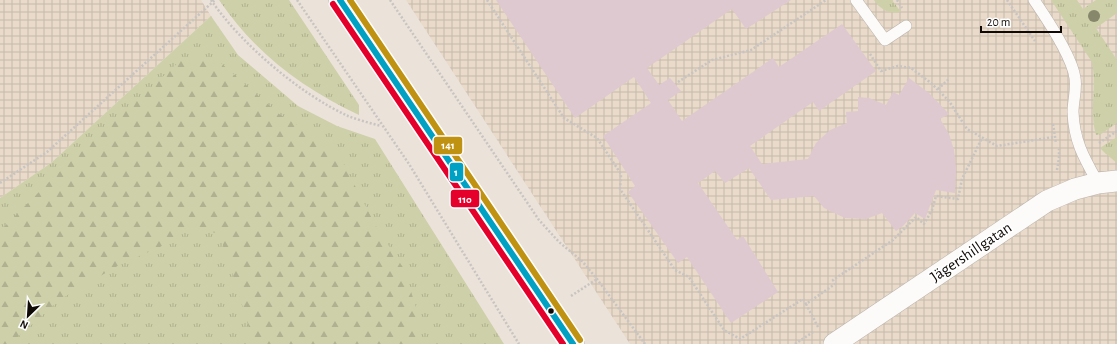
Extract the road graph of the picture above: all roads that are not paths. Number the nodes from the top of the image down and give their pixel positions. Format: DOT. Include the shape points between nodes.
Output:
graph roads {
  1 [pos="340,0"];
  2 [pos="856,0"];
  3 [pos="1034,0"];
  4 [pos="906,26"];
  5 [pos="1107,182"];
  6 [pos="573,344"];
  7 [pos="834,344"];
  1 -- 6 [label="street"];
  2 -- 4 [label="lane" via="885,40"];
  3 -- 5 [label="lane" via="1072,65 1076,79 1073,111 1075,132 1081,154"];
  5 -- 7 [label="street, Jägershillgatan" via="1076,189 1047,201"];
}
